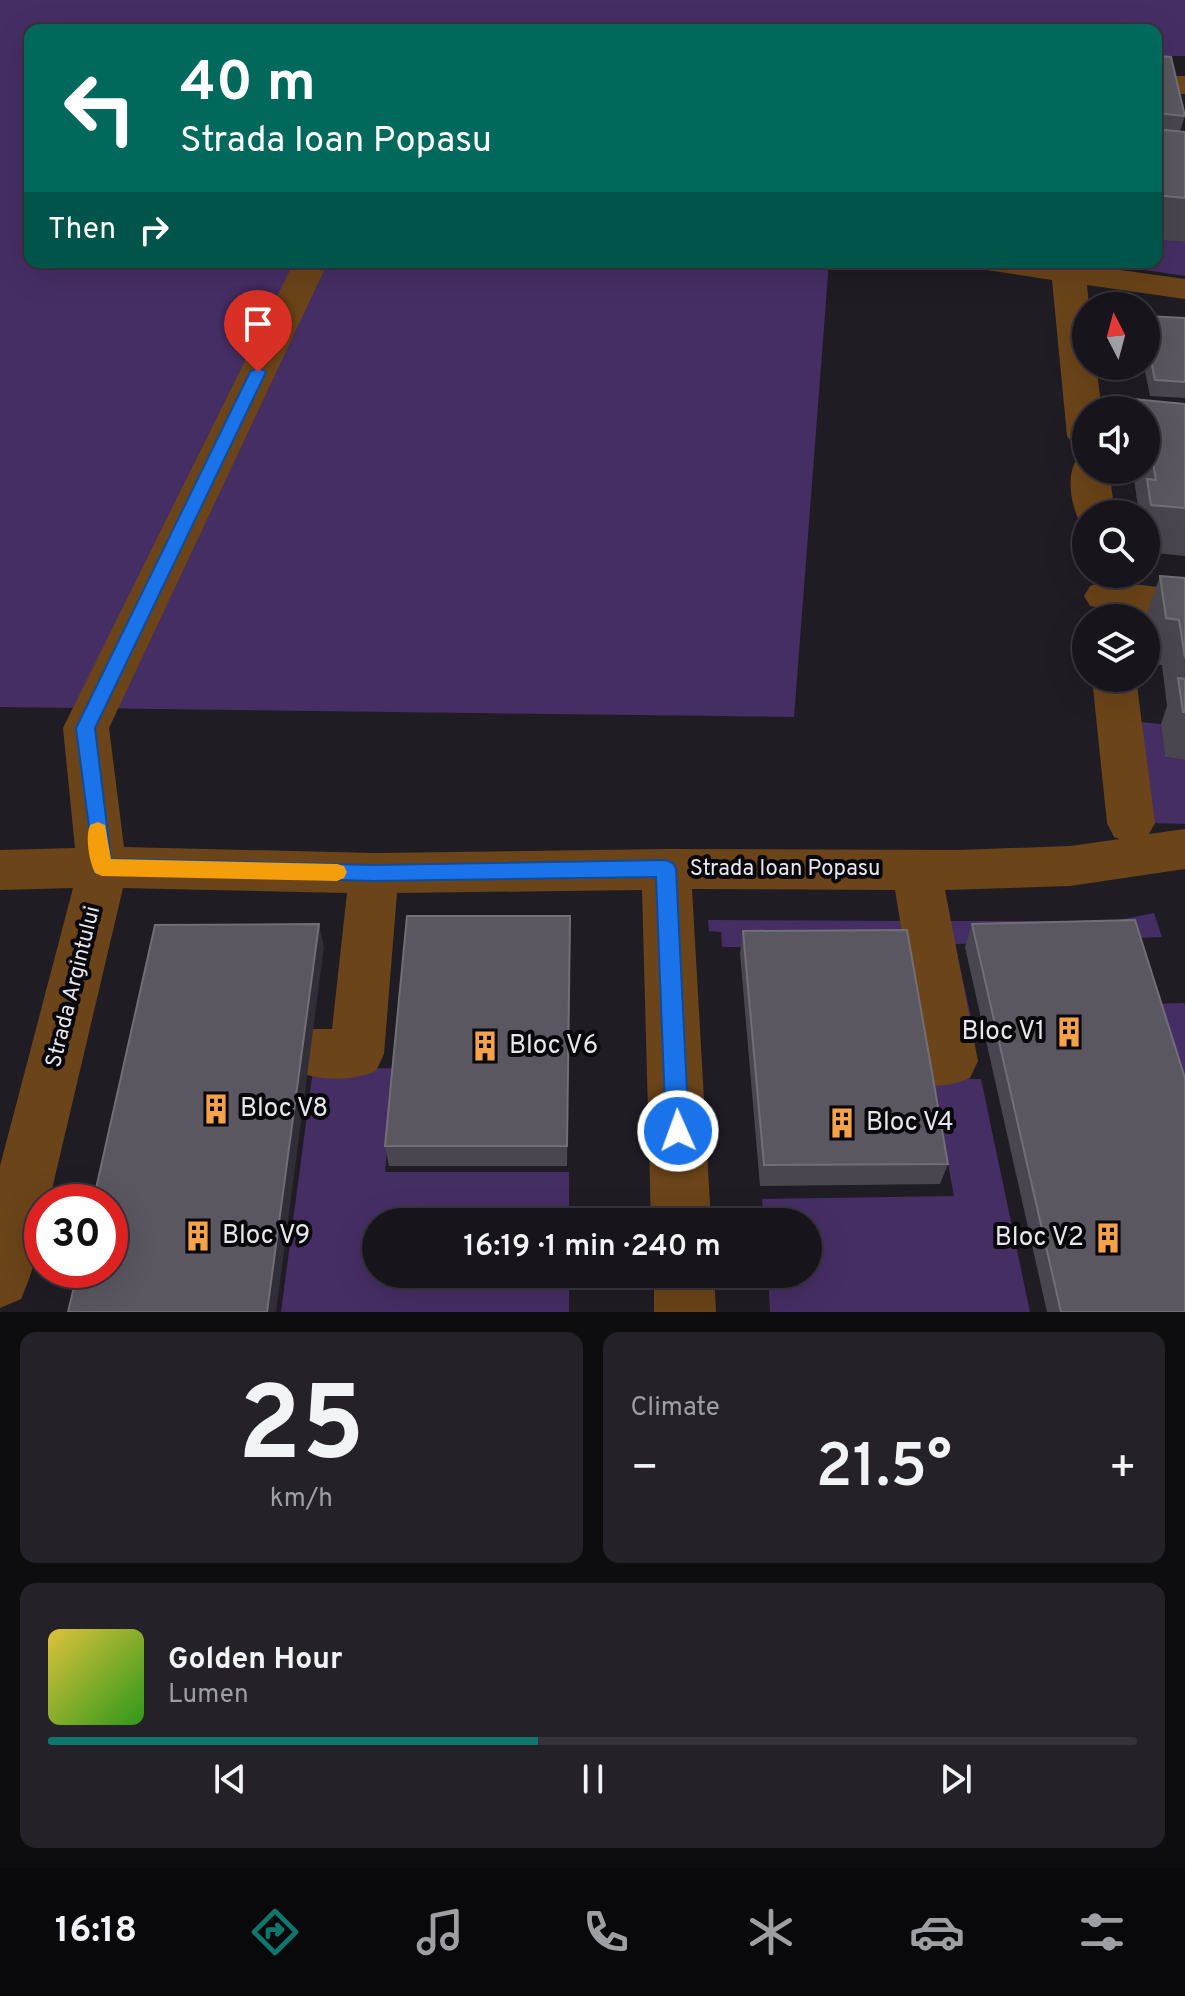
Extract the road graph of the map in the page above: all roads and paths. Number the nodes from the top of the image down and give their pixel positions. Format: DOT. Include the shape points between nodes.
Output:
graph roads {
  1 [pos="308,268"];
  2 [pos="1067,268"];
  3 [pos="1072,268"];
  4 [pos="1185,289"];
  5 [pos="1082,396"];
  6 [pos="1105,596"];
  7 [pos="1185,605"];
  8 [pos="1116,692"];
  9 [pos="1131,823"];
  10 [pos="1183,854"];
  11 [pos="102,867"];
  12 [pos="666,869"];
  13 [pos="0,870"];
  14 [pos="916,870"];
  15 [pos="374,873"];
  16 [pos="356,1053"];
  17 [pos="954,1061"];
  18 [pos="680,1208"];
  19 [pos="0,1278"];
  20 [pos="684,1288"];
  21 [pos="685,1312"];
  1 -- 11 [label="street, Strada Argintului" via="86,728"];
  2 -- 5 [label="street"];
  3 -- 4 [label="street"];
  6 -- 7 [label="street"];
  8 -- 9 [label="street"];
  10 -- 14 [label="street, Strada Ioan Popasu" via="1070,866"];
  11 -- 13 [label="street, Strada Ioan Popasu"];
  11 -- 15 [label="street, Strada Ioan Popasu"];
  11 -- 19 [label="street, Strada Argintului"];
  12 -- 14 [label="street, Strada Ioan Popasu"];
  12 -- 15 [label="street, Strada Ioan Popasu"];
  12 -- 18 [label="street"];
  14 -- 17 [label="street"];
  15 -- 16 [label="street"];
  20 -- 21 [label="street"];
}
